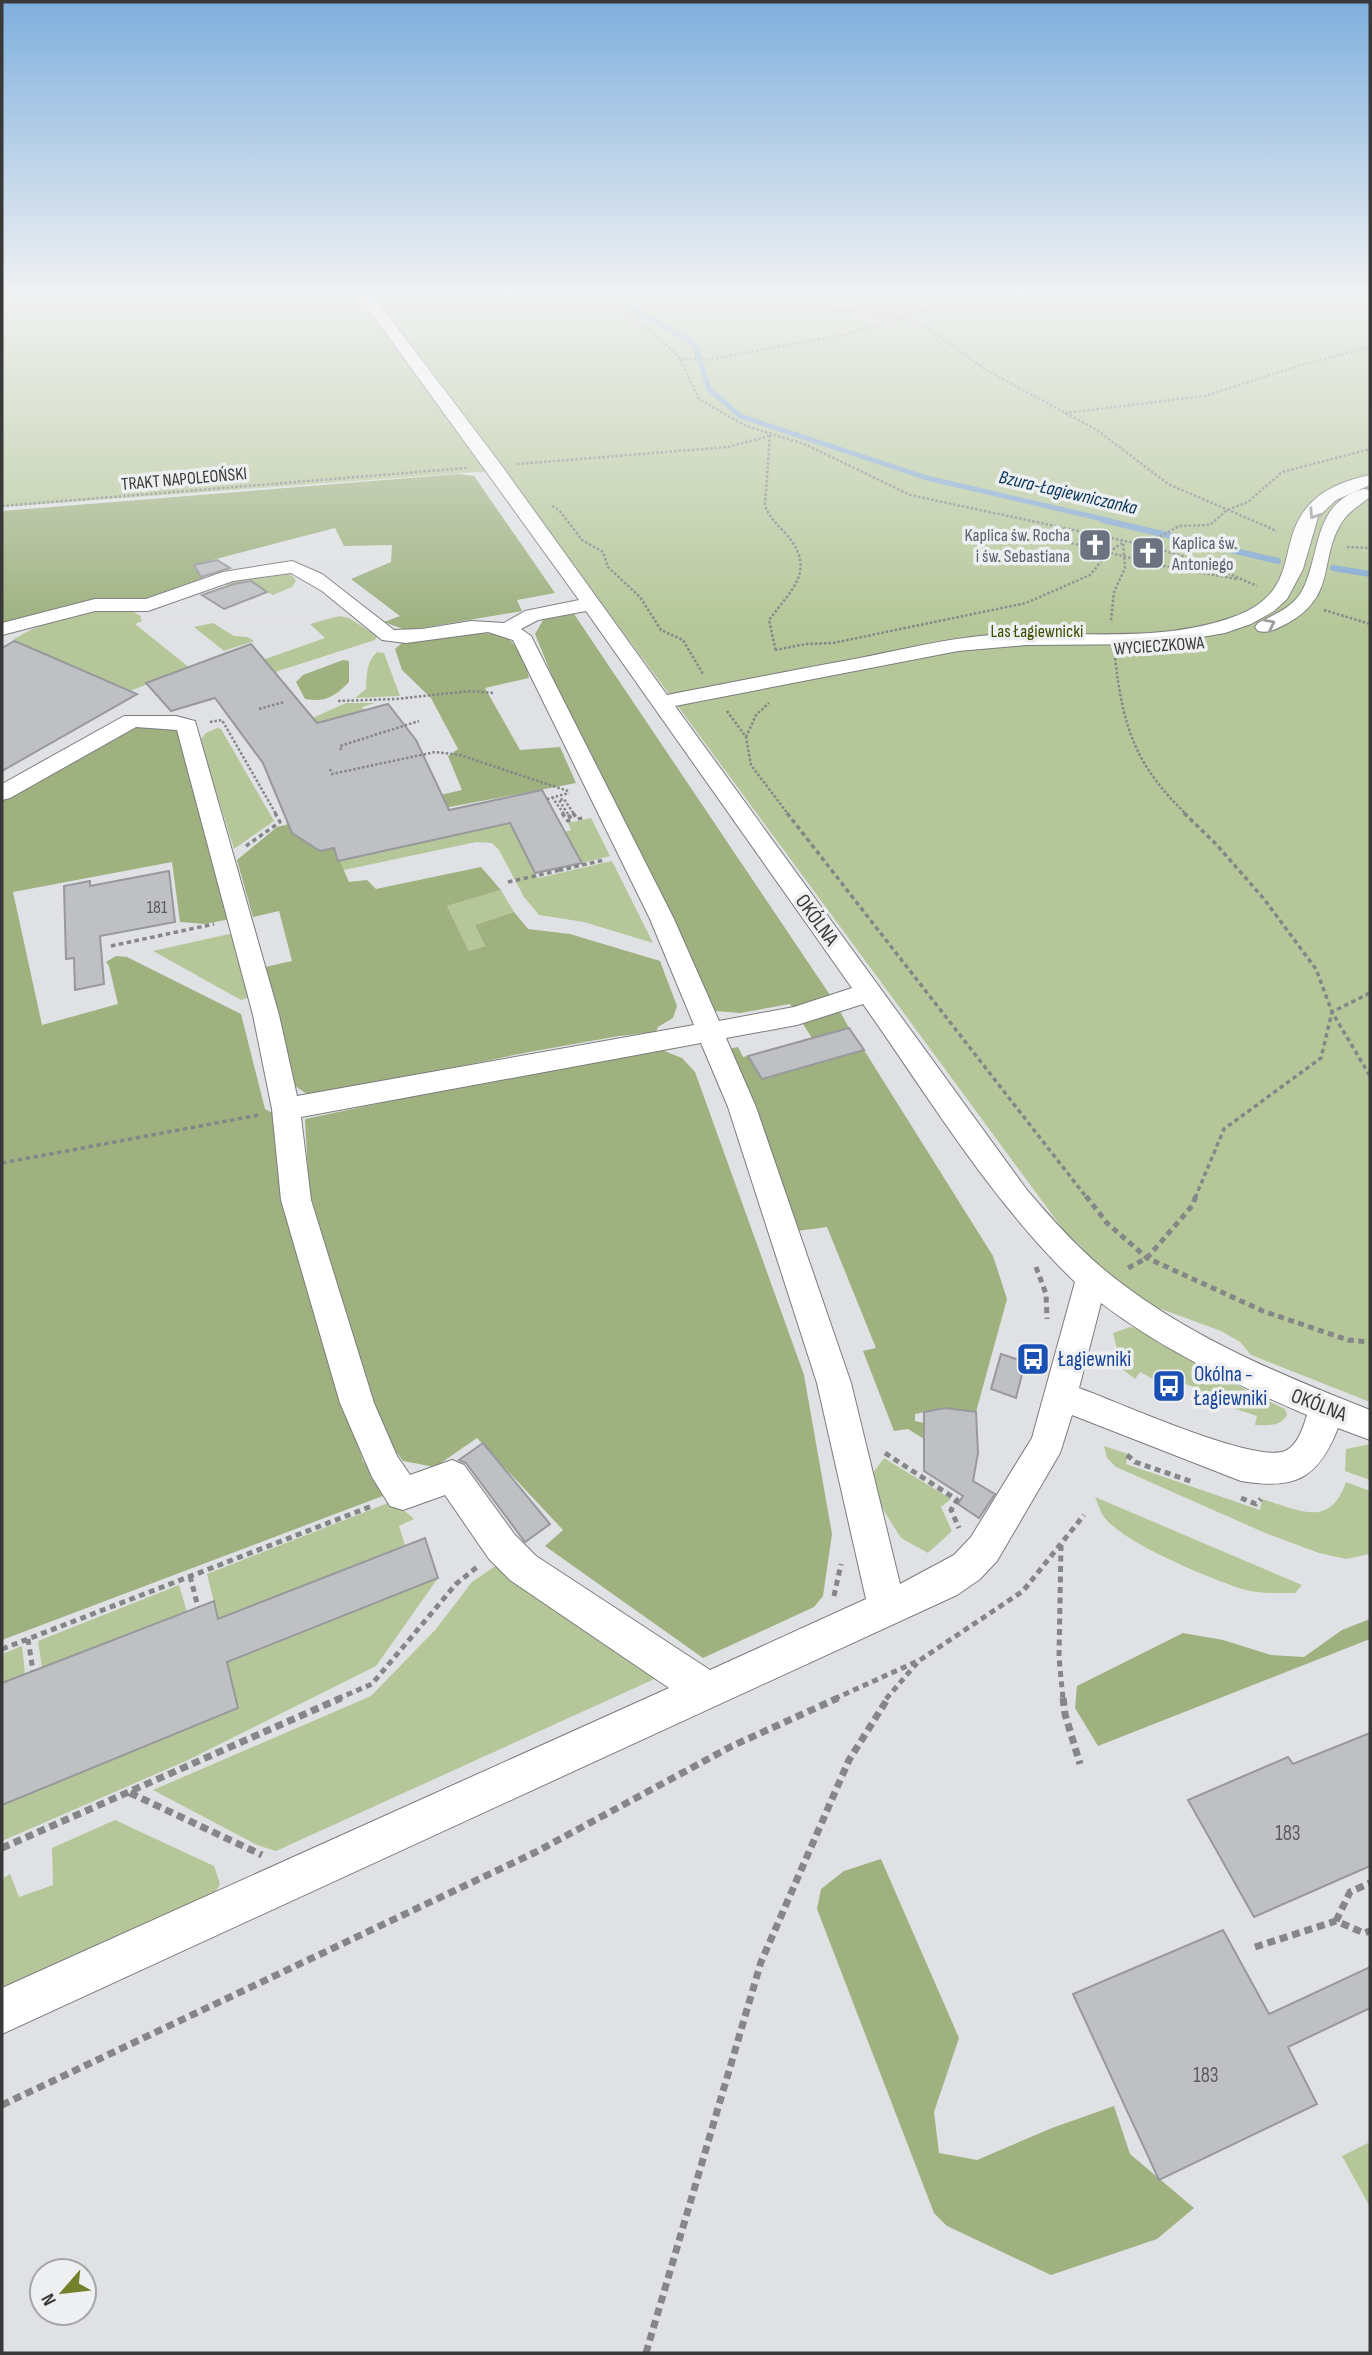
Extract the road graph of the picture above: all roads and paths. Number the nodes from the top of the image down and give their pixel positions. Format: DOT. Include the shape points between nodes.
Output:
graph roads {
  1 [pos="449,407"];
  2 [pos="713,407"];
  3 [pos="1054,407"];
  4 [pos="1137,407"];
  5 [pos="1065,413"];
  6 [pos="770,435"];
  7 [pos="1370,449"];
  8 [pos="493,466"];
  9 [pos="1370,480"];
  10 [pos="1370,491"];
  11 [pos="544,501"];
  12 [pos="2,506"];
  13 [pos="1227,510"];
  14 [pos="1302,540"];
  15 [pos="1067,542"];
  16 [pos="1123,542"];
  17 [pos="1144,545"];
  18 [pos="1322,546"];
  19 [pos="1370,548"];
  20 [pos="1109,552"];
  21 [pos="1125,556"];
  22 [pos="1246,581"];
  23 [pos="1280,596"];
  24 [pos="1302,603"];
  25 [pos="590,604"];
  26 [pos="1370,624"];
  27 [pos="3,629"];
  28 [pos="508,629"];
  29 [pos="1114,645"];
  30 [pos="775,650"];
  31 [pos="779,661"];
  32 [pos="704,676"];
  33 [pos="494,693"];
  34 [pos="777,696"];
  35 [pos="338,701"];
  36 [pos="284,702"];
  37 [pos="661,702"];
  38 [pos="259,709"];
  39 [pos="419,721"];
  40 [pos="187,726"];
  41 [pos="341,750"];
  42 [pos="330,769"];
  43 [pos="2,793"];
  44 [pos="569,793"];
  45 [pos="577,801"];
  46 [pos="592,816"];
  47 [pos="615,858"];
  48 [pos="226,861"];
  49 [pos="508,883"];
  50 [pos="208,926"];
  51 [pos="111,946"];
  52 [pos="869,992"];
  53 [pos="1370,993"];
  54 [pos="1332,1012"];
  55 [pos="709,1030"];
  56 [pos="1370,1076"];
  57 [pos="286,1109"];
  58 [pos="2,1163"];
  59 [pos="1031,1256"];
  60 [pos="1147,1258"];
  61 [pos="1092,1278"];
  62 [pos="1045,1330"];
  63 [pos="1370,1342"];
  64 [pos="1062,1396"];
  65 [pos="1326,1408"];
  66 [pos="1370,1425"];
  67 [pos="847,1445"];
  68 [pos="403,1494"];
  69 [pos="1084,1515"];
  70 [pos="961,1532"];
  71 [pos="1061,1545"];
  72 [pos="502,1547"];
  73 [pos="841,1562"];
  74 [pos="190,1576"];
  75 [pos="834,1598"];
  76 [pos="198,1607"];
  77 [pos="887,1609"];
  78 [pos="28,1639"];
  79 [pos="2,1648"];
  80 [pos="920,1660"];
  81 [pos="33,1671"];
  82 [pos="707,1691"];
  83 [pos="1080,1764"];
  84 [pos="130,1793"];
  85 [pos="2,1848"];
  86 [pos="267,1857"];
  87 [pos="1370,1883"];
  88 [pos="1336,1921"];
  89 [pos="1370,1931"];
  90 [pos="1255,1947"];
  91 [pos="2,2011"];
  92 [pos="2,2105"];
  93 [pos="646,2353"];
  1 -- 8 [label="street, OKÓLNA"];
  2 -- 6 [label="path"];
  3 -- 5 [label="path"];
  4 -- 5 [label="path"];
  5 -- 13 [label="path" via="1097,430 1168,484"];
  6 -- 8 [label="path, TRAKT NAPOLEOŃSKI" via="727,447"];
  6 -- 16 [label="path" via="807,445 909,495"];
  6 -- 30 [label="path" via="767,512 798,549 803,566 801,579 769,620"];
  7 -- 13 [label="path" via="1282,472 1248,502"];
  8 -- 12 [label="path, TRAKT NAPOLEOŃSKI"];
  8 -- 25 [label="street, OKÓLNA"];
  9 -- 14 [label="street, one-way" via="1317,506"];
  10 -- 18 [label="street" via="1341,510"];
  11 -- 32 [label="path" via="559,510 582,540 603,552 608,567 639,597 661,631 683,639"];
  13 -- 14 [label="path"];
  13 -- 17 [label="path" via="1210,526 1179,526"];
  14 -- 23 [label="street" via="1290,583"];
  15 -- 20 [label="path"];
  16 -- 17 [label="path"];
  16 -- 20 [label="path"];
  16 -- 21 [label="path"];
  17 -- 22 [label="path" via="1200,561"];
  18 -- 19 [label="path"];
  18 -- 24 [label="street" via="1314,581"];
  20 -- 21 [label="path"];
  20 -- 30 [label="path" via="1090,575 1026,603 833,643"];
  21 -- 22 [label="path"];
  21 -- 29 [label="path" via="1125,568 1114,592 1110,633"];
  22 -- 23 [label="path"];
  23 -- 29 [label="street, WYCIECZKOWA" via="1265,608 1220,627"];
  24 -- 26 [label="path"];
  29 -- 24 [label="street, WYCIECZKOWA, one-way" via="1175,649 1208,644 1267,626"];
  25 -- 28 [label="street" via="532,615"];
  25 -- 37 [label="street, OKÓLNA"];
  27 -- 28 [label="street" via="95,605 148,605 230,576 292,568 317,580 389,636 465,626"];
  28 -- 55 [label="street" via="521,636 662,919"];
  29 -- 37 [label="street, WYCIECZKOWA" via="912,654"];
  29 -- 54 [label="path" via="1129,737 1163,792 1264,899 1317,969"];
  30 -- 31 [label="path"];
  33 -- 35 [label="path"];
  34 -- 60 [label="path" via="757,715 746,737 751,765 1107,1223"];
  36 -- 38 [label="path"];
  37 -- 52 [label="street, OKÓLNA"];
  39 -- 41 [label="path" via="340,746"];
  40 -- 43 [label="street" via="131,721"];
  40 -- 48 [label="street"];
  40 -- 48 [label="path" via="222,720 280,822"];
  42 -- 44 [label="path" via="332,774 435,752 460,755"];
  44 -- 45 [label="path"];
  44 -- 46 [label="path" via="550,798 568,821 572,820 559,800 564,799 577,819"];
  47 -- 49 [label="path"];
  48 -- 57 [label="street"];
  50 -- 51 [label="path"];
  52 -- 55 [label="street" via="797,1016"];
  52 -- 61 [label="street, OKÓLNA" via="1031,1218"];
  53 -- 54 [label="path"];
  54 -- 56 [label="path"];
  54 -- 60 [label="path" via="1321,1058 1224,1129 1192,1206"];
  55 -- 57 [label="street"];
  55 -- 67 [label="street" via="742,1107 834,1383"];
  57 -- 58 [label="path"];
  57 -- 68 [label="street" via="296,1200 357,1403 384,1466"];
  59 -- 62 [label="path" via="1046,1294"];
  60 -- 63 [label="path" via="1263,1311 1349,1340"];
  61 -- 64 [label="street"];
  61 -- 65 [label="street, OKÓLNA" via="1150,1321 1213,1358"];
  64 -- 65 [label="street" via="1261,1470 1279,1470 1302,1459 1318,1438"];
  64 -- 77 [label="street" via="1048,1442 984,1549 944,1582"];
  65 -- 66 [label="street, OKÓLNA"];
  67 -- 70 [label="path" via="869,1443 957,1500 951,1510"];
  67 -- 77 [label="street"];
  68 -- 72 [label="street" via="452,1476"];
  68 -- 74 [label="path"];
  69 -- 71 [label="path"];
  71 -- 80 [label="path" via="1023,1591"];
  71 -- 83 [label="path" via="1059,1657 1065,1714"];
  72 -- 82 [label="street" via="523,1568"];
  72 -- 84 [label="path" via="456,1584 372,1684"];
  73 -- 75 [label="path"];
  74 -- 76 [label="path"];
  74 -- 78 [label="path"];
  77 -- 82 [label="street"];
  78 -- 79 [label="path"];
  78 -- 81 [label="path"];
  80 -- 92 [label="path" via="732,1746 536,1852"];
  80 -- 93 [label="path" via="880,1707 849,1760 761,1962"];
  82 -- 91 [label="street"];
  84 -- 85 [label="path"];
  84 -- 86 [label="path"];
  87 -- 88 [label="path" via="1350,1892"];
  88 -- 89 [label="path" via="1364,1933"];
  88 -- 90 [label="path"];
}
